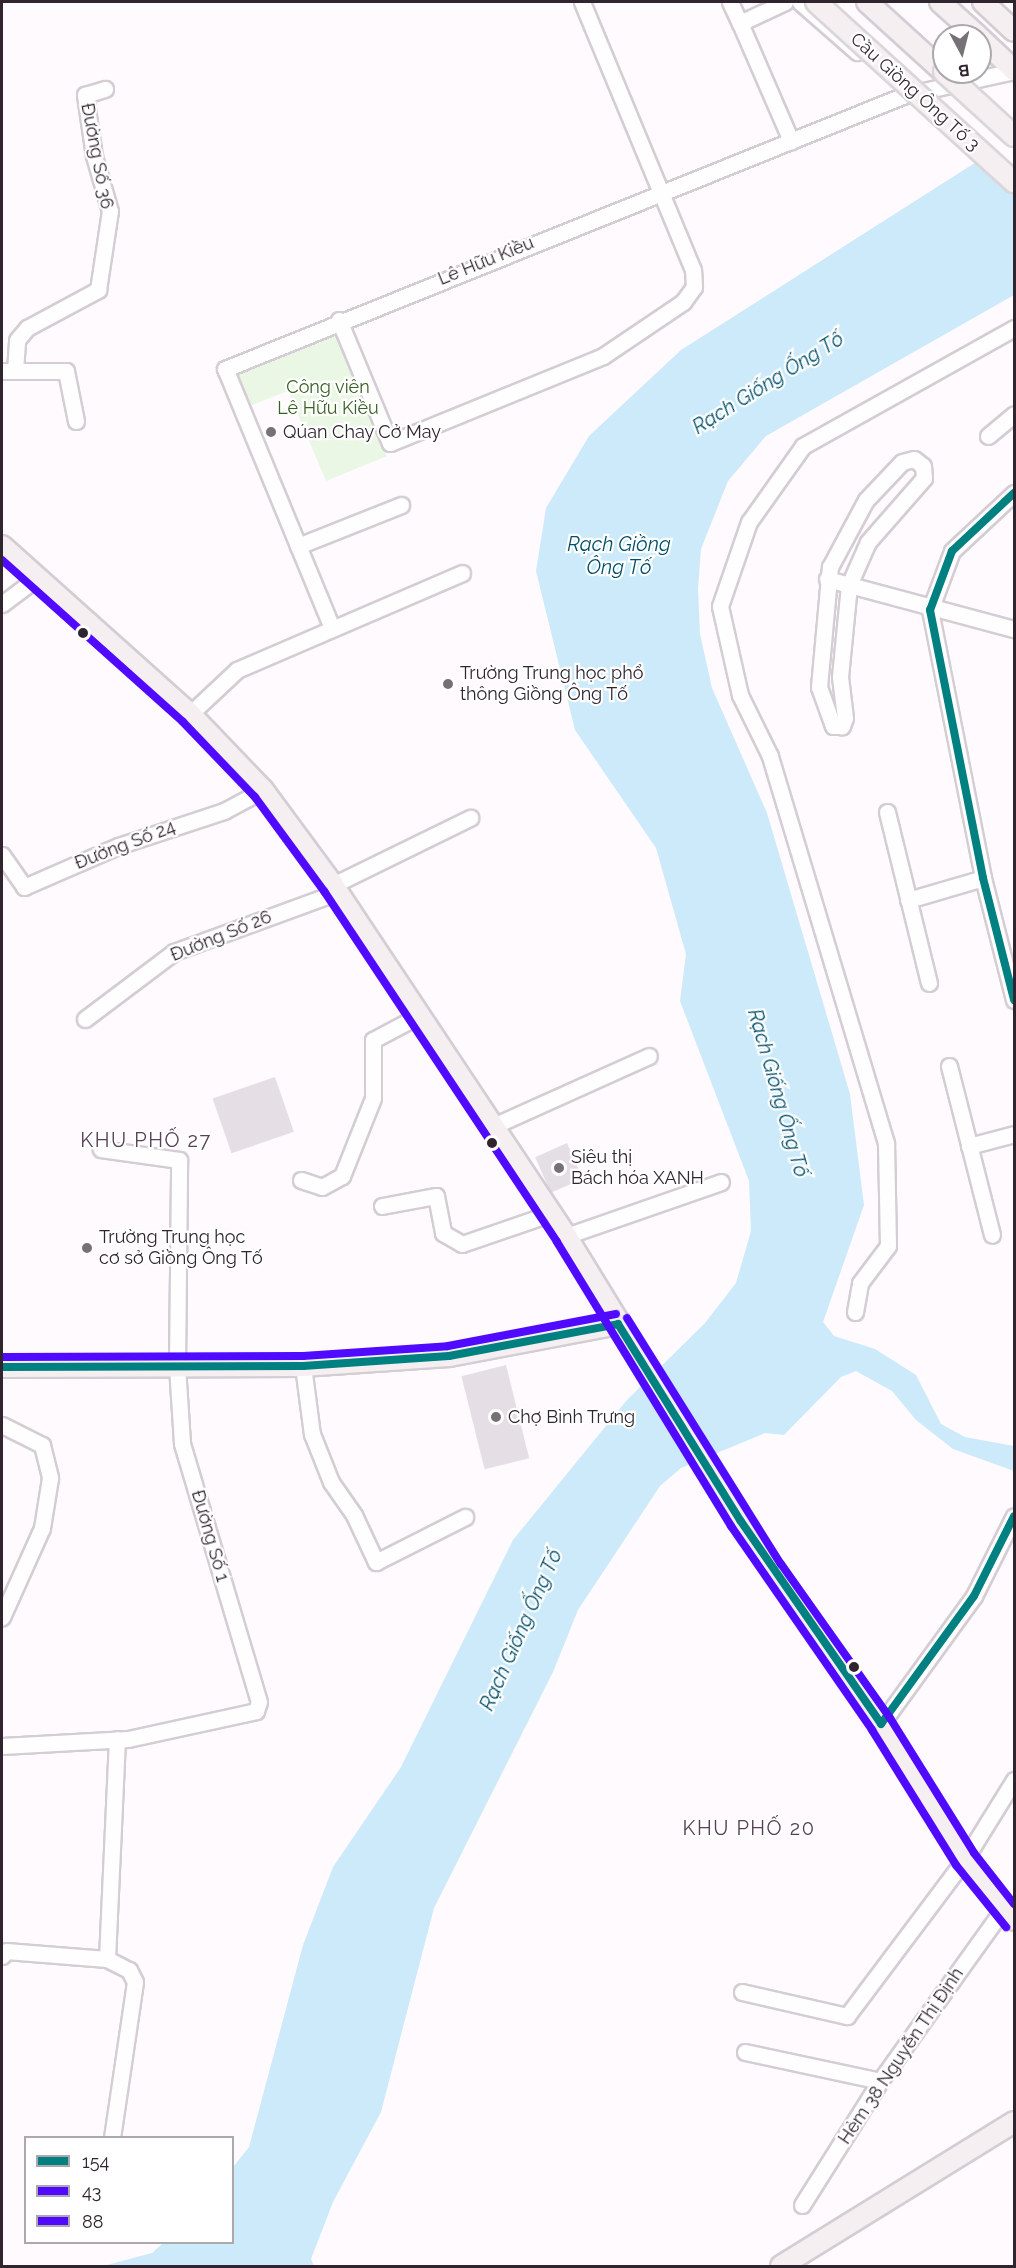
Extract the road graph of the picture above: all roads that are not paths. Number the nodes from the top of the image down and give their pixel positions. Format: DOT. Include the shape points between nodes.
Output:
graph roads {
  1 [pos="582,2"];
  2 [pos="730,2"];
  3 [pos="785,2"];
  4 [pos="800,2"];
  5 [pos="816,2"];
  6 [pos="832,2"];
  7 [pos="867,2"];
  8 [pos="940,2"];
  9 [pos="983,2"];
  10 [pos="740,23"];
  11 [pos="965,24"];
  12 [pos="1014,31"];
  13 [pos="992,49"];
  14 [pos="932,61"];
  15 [pos="1014,70"];
  16 [pos="957,84"];
  17 [pos="105,89"];
  18 [pos="905,95"];
  19 [pos="1014,136"];
  20 [pos="791,141"];
  21 [pos="962,147"];
  22 [pos="1014,167"];
  23 [pos="1014,182"];
  24 [pos="658,192"];
  25 [pos="339,320"];
  26 [pos="1014,328"];
  27 [pos="8,371"];
  28 [pos="1014,414"];
  29 [pos="76,421"];
  30 [pos="988,436"];
  31 [pos="1014,493"];
  32 [pos="401,505"];
  33 [pos="2,546"];
  34 [pos="297,546"];
  35 [pos="462,573"];
  36 [pos="827,579"];
  37 [pos="34,580"];
  38 [pos="849,585"];
  39 [pos="2,604"];
  40 [pos="930,610"];
  41 [pos="332,628"];
  42 [pos="1014,629"];
  43 [pos="189,714"];
  44 [pos="262,790"];
  45 [pos="887,812"];
  46 [pos="470,818"];
  47 [pos="2,855"];
  48 [pos="983,878"];
  49 [pos="335,889"];
  50 [pos="908,900"];
  51 [pos="1010,960"];
  52 [pos="929,983"];
  53 [pos="1014,1000"];
  54 [pos="420,1015"];
  55 [pos="85,1019"];
  56 [pos="649,1056"];
  57 [pos="949,1066"];
  58 [pos="491,1127"];
  59 [pos="1014,1134"];
  60 [pos="969,1146"];
  61 [pos="101,1149"];
  62 [pos="301,1180"];
  63 [pos="721,1182"];
  64 [pos="382,1206"];
  65 [pos="549,1214"];
  66 [pos="992,1235"];
  67 [pos="566,1236"];
  68 [pos="855,1312"];
  69 [pos="618,1324"];
  70 [pos="177,1366"];
  71 [pos="303,1366"];
  72 [pos="2,1369"];
  73 [pos="2,1425"];
  74 [pos="1014,1516"];
  75 [pos="465,1517"];
  76 [pos="2,1617"];
  77 [pos="881,1724"];
  78 [pos="117,1739"];
  79 [pos="2,1746"];
  80 [pos="1014,1780"];
  81 [pos="966,1859"];
  82 [pos="1009,1915"];
  83 [pos="2,1956"];
  84 [pos="107,1959"];
  85 [pos="742,1992"];
  86 [pos="745,2052"];
  87 [pos="880,2081"];
  88 [pos="1014,2122"];
  89 [pos="112,2136"];
  90 [pos="802,2205"];
  91 [pos="781,2266"];
  1 -- 24 [label="street"];
  2 -- 10 [label="street"];
  3 -- 10 [label="street"];
  4 -- 18 [label="street"];
  5 -- 23 [label="main road, Cầu Giồng Ông Tố 3, bridge"];
  6 -- 22 [label="main road, Cầu Giồng Ông Tố 3"];
  7 -- 14 [label="main road"];
  8 -- 11 [label="main road"];
  9 -- 12 [label="main road"];
  10 -- 20 [label="street"];
  13 -- 15 [label="main road"];
  15 -- 18 [label="street, Lê Hữu Kiều"];
  16 -- 19 [label="main road, bridge"];
  17 -- 27 [label="street, Đường Số 36" via="85,95 94,156 110,211 98,290 27,328 18,340"];
  18 -- 20 [label="street, Lê Hữu Kiều"];
  18 -- 21 [label="street"];
  20 -- 24 [label="street, Lê Hữu Kiều"];
  24 -- 25 [label="street, Lê Hữu Kiều"];
  24 -- 25 [label="street" via="693,270 694,287 683,302 603,356 390,443"];
  25 -- 34 [label="street, Lê Hữu Kiều" via="225,369"];
  26 -- 68 [label="street" via="803,446 749,522 720,606 740,695 770,756 886,1143 888,1246 860,1282"];
  27 -- 29 [label="street, Đường Số 36" via="66,371"];
  28 -- 30 [label="street"];
  31 -- 40 [label="street" via="952,551"];
  32 -- 34 [label="street"];
  33 -- 37 [label="main road"];
  34 -- 41 [label="street, Lê Hữu Kiều"];
  35 -- 41 [label="street"];
  36 -- 38 [label="street"];
  36 -- 38 [label="street" via="819,687 833,726 842,726 845,718 840,677"];
  36 -- 38 [label="street" via="866,500 902,462 914,459 923,466 924,478 868,542"];
  37 -- 39 [label="street"];
  37 -- 43 [label="main road"];
  38 -- 40 [label="street"];
  40 -- 42 [label="street"];
  40 -- 48 [label="street"];
  41 -- 43 [label="street" via="237,670"];
  43 -- 44 [label="main road"];
  44 -- 47 [label="street, Đường Số 24" via="224,811 128,842 24,887"];
  44 -- 49 [label="main road"];
  45 -- 50 [label="street"];
  46 -- 49 [label="street, Đường Số 26"];
  48 -- 50 [label="street"];
  48 -- 51 [label="street"];
  49 -- 54 [label="main road"];
  49 -- 55 [label="street, Đường Số 26" via="174,952"];
  50 -- 52 [label="street"];
  51 -- 53 [label="street"];
  54 -- 58 [label="main road"];
  54 -- 62 [label="street" via="373,1040 373,1098 342,1176 322,1187"];
  56 -- 58 [label="street"];
  57 -- 60 [label="street"];
  58 -- 65 [label="main road"];
  59 -- 60 [label="street"];
  60 -- 66 [label="street"];
  61 -- 70 [label="street, Đường Số 1" via="179,1160"];
  63 -- 67 [label="street"];
  64 -- 65 [label="street" via="436,1196 443,1233 462,1244"];
  65 -- 67 [label="main road"];
  67 -- 69 [label="main road"];
  69 -- 71 [label="main road" via="449,1356"];
  69 -- 77 [label="main road" via="726,1500"];
  70 -- 71 [label="main road"];
  70 -- 72 [label="main road"];
  70 -- 78 [label="street, Đường Số 1" via="183,1443 259,1702 256,1711"];
  71 -- 75 [label="street" via="312,1434 331,1482 354,1515 376,1562"];
  73 -- 76 [label="street" via="42,1445 50,1478 42,1528"];
  74 -- 77 [label="street" via="974,1596"];
  77 -- 81 [label="main road"];
  78 -- 79 [label="street"];
  78 -- 84 [label="street"];
  80 -- 81 [label="street"];
  81 -- 82 [label="main road"];
  81 -- 85 [label="street" via="847,2016"];
  82 -- 87 [label="street, Hẻm 38 Nguyễn Thị Định"];
  83 -- 84 [label="street" via="6,1951"];
  84 -- 89 [label="street" via="129,1970 135,1982"];
  86 -- 87 [label="street"];
  87 -- 90 [label="street, Hẻm 38 Nguyễn Thị Định"];
  88 -- 91 [label="main road"];
}
